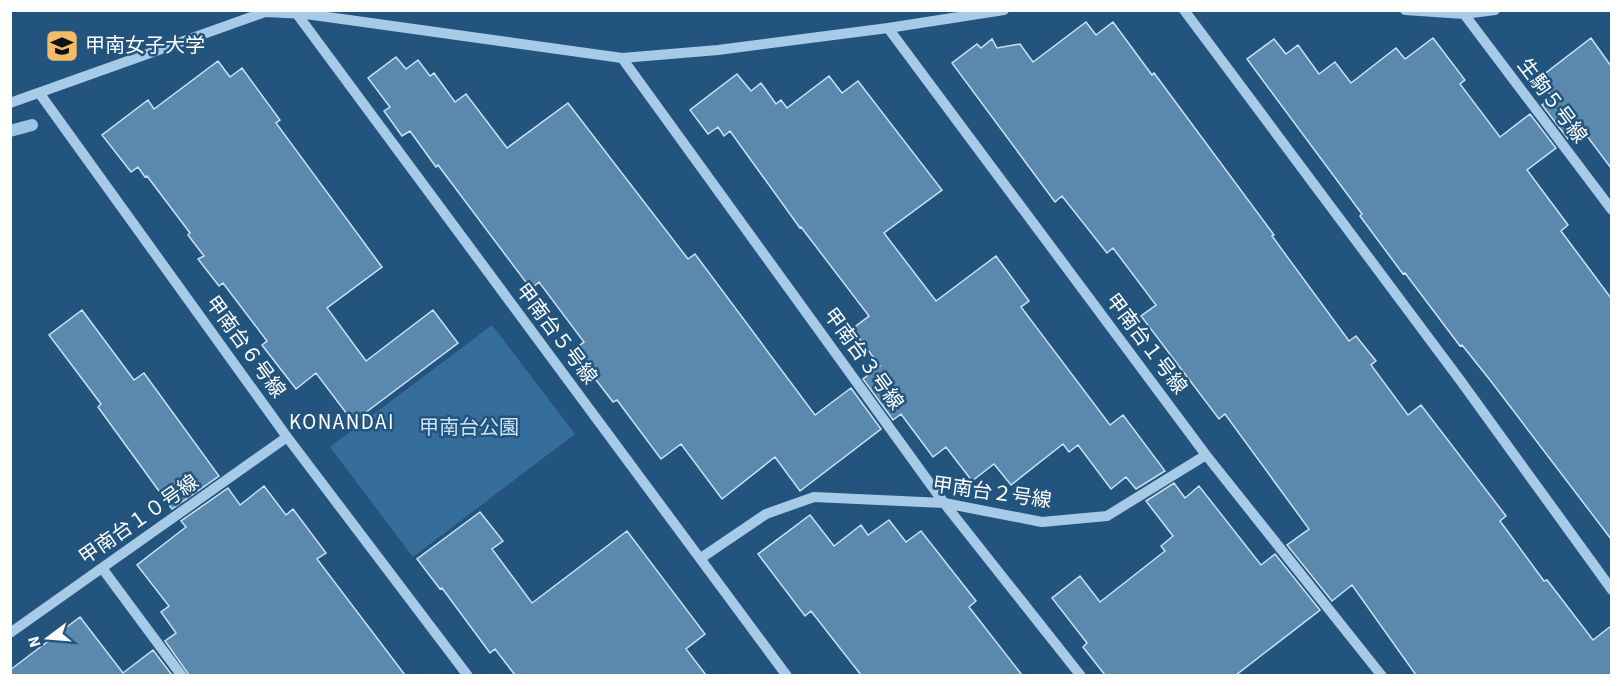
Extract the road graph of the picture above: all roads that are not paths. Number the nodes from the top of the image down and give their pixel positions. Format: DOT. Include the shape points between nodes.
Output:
graph roads {
  1 [pos="1004,10"];
  2 [pos="1184,10"];
  3 [pos="1405,10"];
  4 [pos="1495,10"];
  5 [pos="1418,11"];
  6 [pos="297,14"];
  7 [pos="1464,14"];
  8 [pos="888,28"];
  9 [pos="622,57"];
  10 [pos="40,94"];
  11 [pos="10,103"];
  12 [pos="1611,210"];
  13 [pos="287,437"];
  14 [pos="1206,455"];
  15 [pos="944,503"];
  16 [pos="701,558"];
  17 [pos="102,568"];
  18 [pos="1611,590"];
  19 [pos="10,633"];
  20 [pos="182,675"];
  21 [pos="468,675"];
  22 [pos="787,675"];
  23 [pos="1081,675"];
  24 [pos="1382,675"];
  1 -- 8 [label="street"];
  2 -- 18 [label="street"];
  3 -- 5 [label="street"];
  4 -- 7 [label="street"];
  5 -- 7 [label="street"];
  6 -- 9 [label="street"];
  6 -- 10 [label="street" via="266,12"];
  6 -- 16 [label="street, 甲南台５号線"];
  7 -- 12 [label="street, 生駒５号線"];
  8 -- 9 [label="street" via="718,50"];
  8 -- 14 [label="street, 甲南台１号線"];
  9 -- 15 [label="street, 甲南台３号線"];
  10 -- 11 [label="street"];
  10 -- 13 [label="street, 甲南台６号線"];
  13 -- 17 [label="street, 甲南台１０号線"];
  13 -- 21 [label="street, 甲南台６号線"];
  14 -- 15 [label="street, 甲南台２号線" via="1107,516 1042,522"];
  14 -- 24 [label="street, 甲南台１号線"];
  15 -- 16 [label="street, 甲南台２号線" via="814,497 766,514"];
  15 -- 23 [label="street, 甲南台３号線"];
  16 -- 22 [label="street, 甲南台５号線"];
  17 -- 19 [label="street, 甲南台１０号線"];
  17 -- 20 [label="street"];
}
